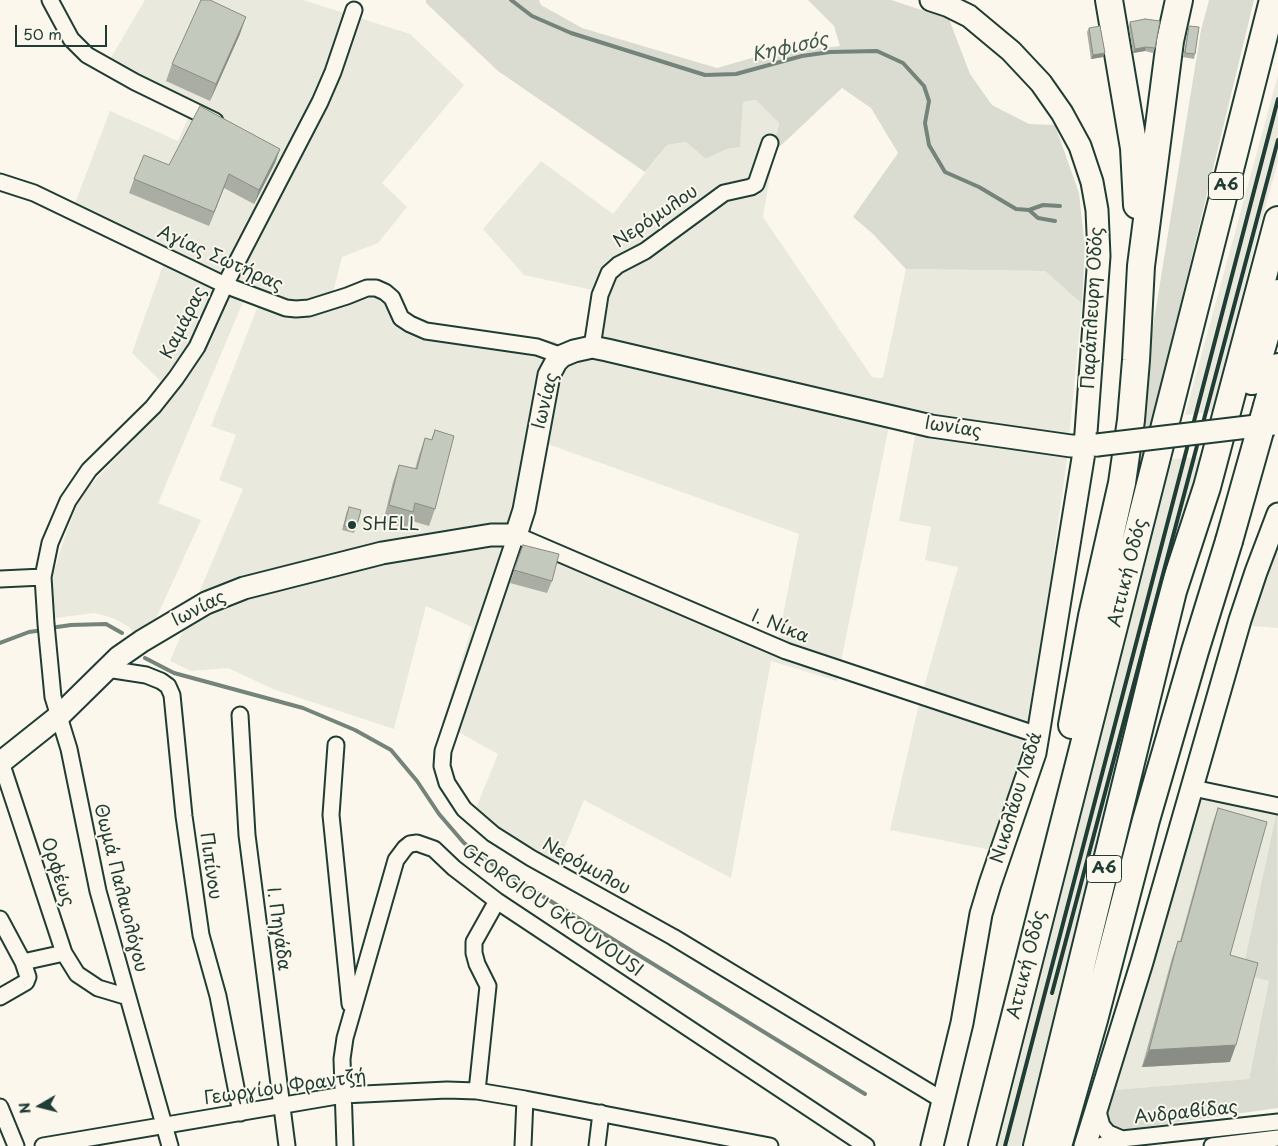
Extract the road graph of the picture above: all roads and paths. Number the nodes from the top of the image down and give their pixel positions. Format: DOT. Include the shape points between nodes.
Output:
graph roads {
  1 [pos="50,0"];
  2 [pos="931,0"];
  3 [pos="1109,0"];
  4 [pos="1179,0"];
  5 [pos="1273,0"];
  6 [pos="354,10"];
  7 [pos="229,128"];
  8 [pos="770,143"];
  9 [pos="0,182"];
  10 [pos="1278,220"];
  11 [pos="1141,266"];
  12 [pos="225,285"];
  13 [pos="1278,293"];
  14 [pos="592,347"];
  15 [pos="562,356"];
  16 [pos="1278,367"];
  17 [pos="1275,424"];
  18 [pos="1091,446"];
  19 [pos="1206,487"];
  20 [pos="1278,514"];
  21 [pos="516,535"];
  22 [pos="43,577"];
  23 [pos="0,579"];
  24 [pos="46,630"];
  25 [pos="113,663"];
  26 [pos="59,716"];
  27 [pos="240,716"];
  28 [pos="1038,734"];
  29 [pos="336,745"];
  30 [pos="1,762"];
  31 [pos="1193,788"];
  32 [pos="1278,806"];
  33 [pos="1054,860"];
  34 [pos="497,901"];
  35 [pos="0,919"];
  36 [pos="64,953"];
  37 [pos="23,962"];
  38 [pos="0,997"];
  39 [pos="128,997"];
  40 [pos="351,1015"];
  41 [pos="477,1091"];
  42 [pos="343,1096"];
  43 [pos="525,1099"];
  44 [pos="944,1101"];
  45 [pos="283,1106"];
  46 [pos="1097,1106"];
  47 [pos="0,1107"];
  48 [pos="240,1112"];
  49 [pos="600,1113"];
  50 [pos="1278,1122"];
  51 [pos="165,1124"];
  52 [pos="1278,1138"];
  53 [pos="1122,1139"];
  54 [pos="745,1144"];
  55 [pos="1256,1144"];
  56 [pos="16,1146"];
  57 [pos="43,1146"];
  58 [pos="170,1146"];
  59 [pos="287,1146"];
  60 [pos="346,1146"];
  61 [pos="523,1146"];
  62 [pos="597,1146"];
  63 [pos="770,1146"];
  64 [pos="866,1146"];
  65 [pos="932,1146"];
  66 [pos="982,1146"];
  67 [pos="1037,1146"];
  68 [pos="1058,1146"];
  69 [pos="1086,1146"];
  70 [pos="1100,1146"];
  71 [pos="1212,1146"];
  1 -- 7 [label="street" via="71,39 87,55"];
  2 -- 18 [label="street, Παράπλευρη Οδός" via="969,16 1011,51 1052,98 1072,129 1086,164 1097,210 1099,256"];
  3 -- 11 [label="highway" via="1134,148"];
  4 -- 11 [label="highway" via="1170,41"];
  5 -- 33 [label="highway, Αττική Οδός / Α6"];
  6 -- 12 [label="street, Καμάρας" via="320,102 285,157"];
  8 -- 14 [label="street, Νερόμυλου" via="756,184 724,193 609,273 600,295"];
  9 -- 12 [label="street, Αγίας Σωτήρας" via="34,192"];
  10 -- 19 [label="highway, Α6"];
  11 -- 33 [label="highway" via="1135,378 1122,484 1092,616 1063,773"];
  12 -- 15 [label="street, Αγίας Σωτήρας" via="296,309 376,288 392,298 401,318 426,331 537,347"];
  12 -- 22 [label="street, Καμάρας" via="197,347 176,378 153,407 88,470 68,501 50,543"];
  13 -- 19 [label="highway" via="1240,418"];
  14 -- 15 [label="street, Ιωνίας"];
  14 -- 18 [label="street, Ιωνίας" via="930,426"];
  15 -- 21 [label="street, Ιωνίας" via="546,384 524,510"];
  16 -- 68 [label="highway, bridge" via="1149,810"];
  17 -- 18 [label="street, Ιωνίας, bridge"];
  18 -- 28 [label="street, Νικολάου Λαδά"];
  19 -- 67 [label="highway, Α6" via="1173,592"];
  20 -- 31 [label="street" via="1240,620"];
  21 -- 25 [label="street, Ιωνίας" via="491,535 382,553 244,588 206,603 142,640"];
  21 -- 28 [label="street, Ι. Νίκα" via="786,651"];
  21 -- 44 [label="street, Νερόμυλου" via="443,751 442,766 447,783 464,810 493,834 531,858 673,937"];
  22 -- 23 [label="street"];
  22 -- 24 [label="street, Καμάρας"];
  24 -- 26 [label="street, Θωμά Παλαιολόγου"];
  25 -- 26 [label="street, Ιωνίας"];
  25 -- 48 [label="street, Πιπίνου" via="160,681 168,686 172,695 184,816 201,935 222,1014"];
  26 -- 30 [label="street, Ιωνίας"];
  26 -- 39 [label="street, Θωμά Παλαιολόγου" via="69,749 98,891"];
  27 -- 45 [label="street, Ι. Πηγάδα" via="246,835"];
  28 -- 44 [label="street, Νικολάου Λαδά" via="1035,753 983,908"];
  29 -- 40 [label="street" via="331,815"];
  30 -- 36 [label="street, Ορφέως"];
  31 -- 32 [label="street"];
  31 -- 46 [label="street"];
  33 -- 66 [label="highway, Αττική Οδός / Α6"];
  34 -- 40 [label="street, GEORGIOU GKOUVOUSI" via="434,848 410,844 396,860"];
  34 -- 41 [label="street" via="474,942 477,964 488,986"];
  34 -- 64 [label="street, GEORGIOU GKOUVOUSI"];
  35 -- 37 [label="street"];
  36 -- 37 [label="street"];
  36 -- 39 [label="street, Ορφέως" via="77,974 98,988"];
  37 -- 38 [label="street" via="28,977 26,982"];
  39 -- 51 [label="street, Θωμά Παλαιολόγου"];
  40 -- 42 [label="street, GEORGIOU GKOUVOUSI" via="342,1059"];
  41 -- 42 [label="street, Γεωργίου Φραντζή"];
  41 -- 43 [label="street, Γεωργίου Φραντζή"];
  42 -- 45 [label="street, Γεωργίου Φραντζή"];
  42 -- 60 [label="street, GEORGIOU GKOUVOUSI"];
  43 -- 49 [label="street, Γεωργίου Φραντζή"];
  43 -- 61 [label="street"];
  44 -- 65 [label="street, Νικολάου Λαδά"];
  45 -- 48 [label="street, Γεωργίου Φραντζή"];
  45 -- 59 [label="street, Ι. Πηγάδα"];
  46 -- 53 [label="street" via="1102,1126 1108,1133"];
  46 -- 69 [label="street"];
  47 -- 56 [label="street"];
  48 -- 51 [label="street, Γεωργίου Φραντζή"];
  49 -- 54 [label="street, Γεωργίου Φραντζή"];
  49 -- 62 [label="street"];
  50 -- 53 [label="street, Ανδραβίδας"];
  51 -- 57 [label="street, Γεωργίου Φραντζή"];
  51 -- 58 [label="street, Θωμά Παλαιολόγου"];
  52 -- 55 [label="street, Ανδραβίδας"];
  53 -- 70 [label="street, Ανδραβίδας"];
  54 -- 63 [label="street, Γεωργίου Φραντζή"];
  55 -- 71 [label="street, Ανδραβίδας"];
}
